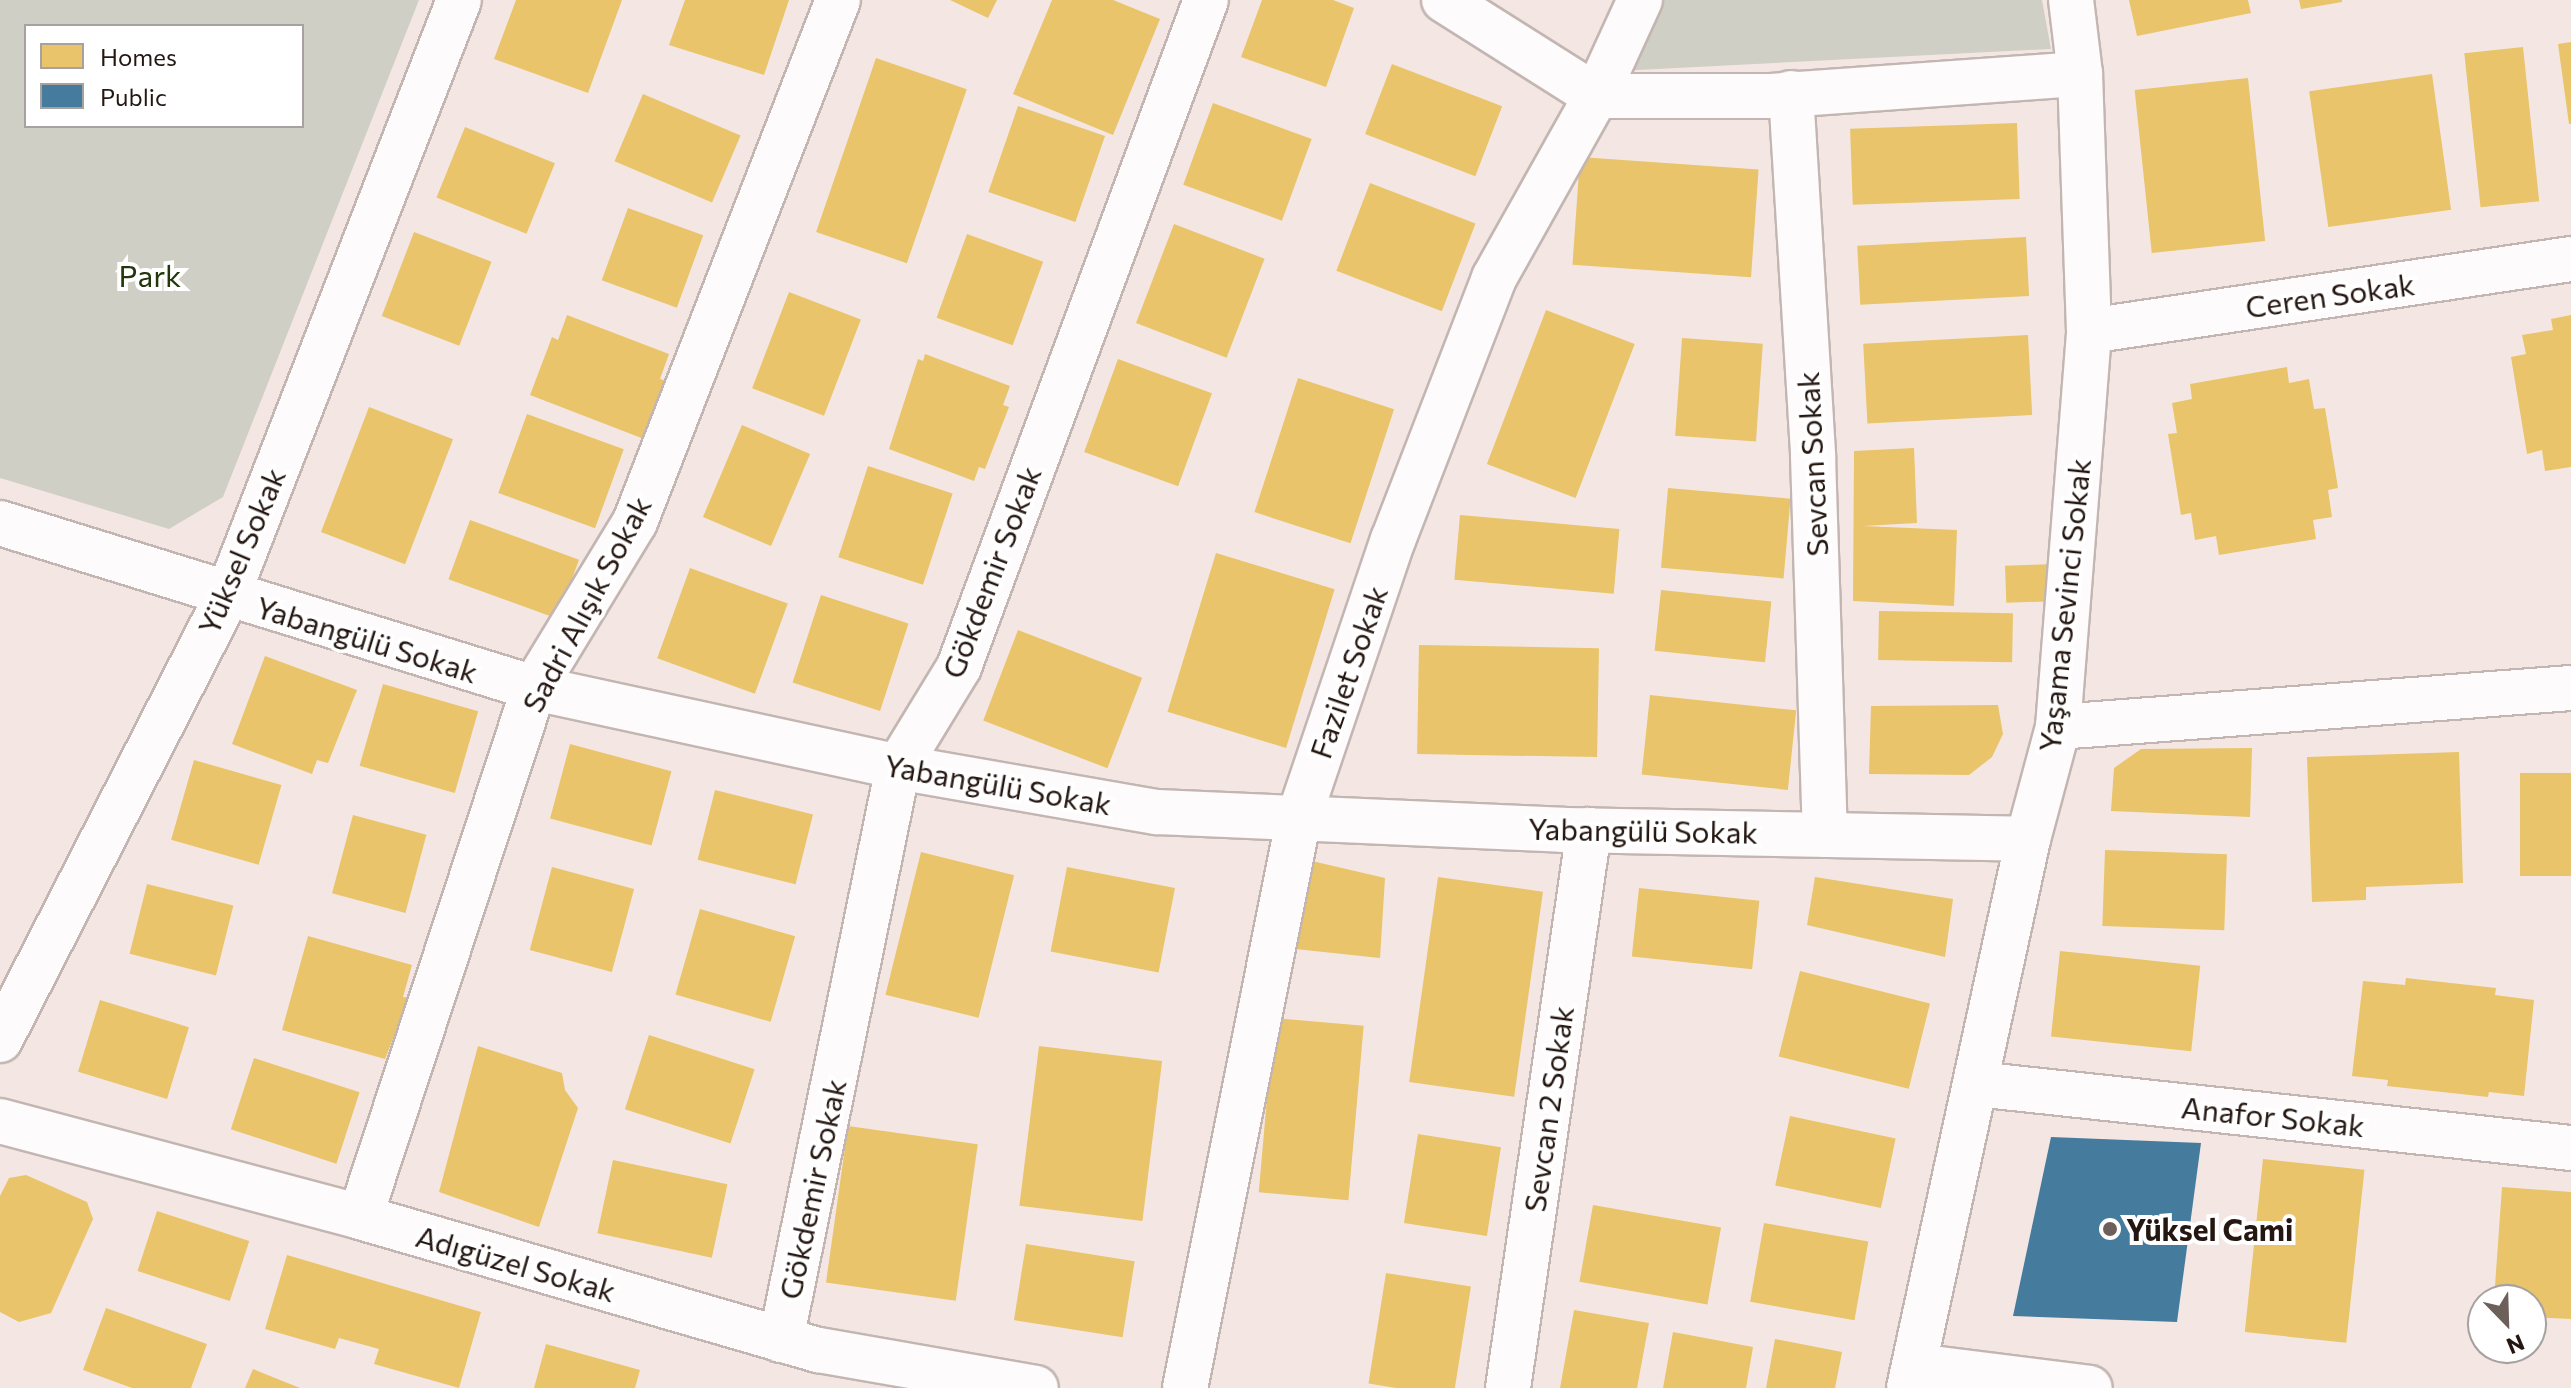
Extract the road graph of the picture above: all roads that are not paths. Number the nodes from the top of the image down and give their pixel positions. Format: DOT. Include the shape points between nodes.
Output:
graph roads {
  1 [pos="459,0"];
  2 [pos="838,0"];
  3 [pos="1206,0"];
  4 [pos="1444,0"];
  5 [pos="1640,0"];
  6 [pos="2071,0"];
  7 [pos="2080,74"];
  8 [pos="1791,93"];
  9 [pos="1596,96"];
  10 [pos="2571,259"];
  11 [pos="2089,331"];
  12 [pos="0,523"];
  13 [pos="227,597"];
  14 [pos="534,688"];
  15 [pos="2571,688"];
  16 [pos="2058,727"];
  17 [pos="898,767"];
  18 [pos="1299,817"];
  19 [pos="1589,830"];
  20 [pos="1825,835"];
  21 [pos="2028,839"];
  22 [pos="0,1040"];
  23 [pos="1976,1084"];
  24 [pos="0,1121"];
  25 [pos="2571,1148"];
  26 [pos="360,1217"];
  27 [pos="781,1340"];
  28 [pos="1912,1377"];
  29 [pos="914,1378"];
  30 [pos="1036,1388"];
  31 [pos="1185,1388"];
  32 [pos="1508,1388"];
  33 [pos="2090,1388"];
  1 -- 13 [label="street, Yüksel Sokak"];
  2 -- 14 [label="street, Sadri Alışık Sokak" via="635,522"];
  3 -- 17 [label="street, Gökdemir Sokak" via="959,667"];
  4 -- 9 [label="street"];
  5 -- 9 [label="street, Fazilet Sokak"];
  6 -- 7 [label="street, Yaşama Sevinci Sokak"];
  7 -- 8 [label="street"];
  7 -- 11 [label="street, Yaşama Sevinci Sokak"];
  8 -- 9 [label="street"];
  8 -- 20 [label="street, Sevcan Sokak" via="1813,456"];
  9 -- 18 [label="street, Fazilet Sokak" via="1494,278 1393,540"];
  10 -- 11 [label="street, Ceren Sokak"];
  11 -- 16 [label="street, Yaşama Sevinci Sokak"];
  12 -- 13 [label="street, Yabangülü Sokak"];
  13 -- 14 [label="street, Yabangülü Sokak"];
  13 -- 22 [label="street, Yüksel Sokak"];
  14 -- 17 [label="street, Yabangülü Sokak"];
  14 -- 26 [label="street, Sadri Alışık Sokak"];
  15 -- 16 [label="street"];
  16 -- 21 [label="street, Yaşama Sevinci Sokak"];
  17 -- 18 [label="street, Yabangülü Sokak" via="1157,812"];
  17 -- 27 [label="street, Gökdemir Sokak"];
  18 -- 19 [label="street, Yabangülü Sokak"];
  18 -- 31 [label="street, Fazilet Sokak"];
  19 -- 20 [label="street, Yabangülü Sokak"];
  19 -- 32 [label="street, Sevcan 2 Sokak"];
  20 -- 21 [label="street, Yabangülü Sokak"];
  21 -- 23 [label="street, Yaşama Sevinci Sokak"];
  23 -- 25 [label="street, Anafor Sokak"];
  23 -- 28 [label="street, Yaşama Sevinci Sokak"];
  24 -- 26 [label="street, Adıgüzel Sokak"];
  26 -- 27 [label="street, Adıgüzel Sokak"];
  27 -- 29 [label="street, Adıgüzel Sokak"];
  28 -- 33 [label="street"];
  29 -- 30 [label="street, Adıgüzel Sokak"];
}
